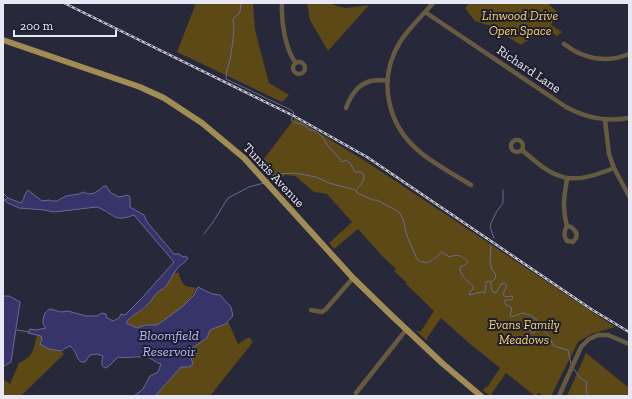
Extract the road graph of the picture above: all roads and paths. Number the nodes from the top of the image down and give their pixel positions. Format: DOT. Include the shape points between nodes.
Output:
graph roads {
  1 [pos="282,3"];
  2 [pos="433,3"];
  3 [pos="426,12"];
  4 [pos="3,40"];
  5 [pos="564,44"];
  6 [pos="629,54"];
  7 [pos="296,63"];
  8 [pos="387,80"];
  9 [pos="346,108"];
  10 [pos="629,118"];
  11 [pos="605,120"];
  12 [pos="522,150"];
  13 [pos="614,168"];
  14 [pos="567,179"];
  15 [pos="471,185"];
  16 [pos="629,195"];
  17 [pos="567,226"];
  18 [pos="353,278"];
  19 [pos="311,310"];
  20 [pos="406,330"];
  21 [pos="629,344"];
  22 [pos="356,393"];
  23 [pos="481,396"];
  24 [pos="559,396"];
  1 -- 7 [label="street" via="285,37"];
  2 -- 3 [label="street"];
  3 -- 8 [label="street" via="400,42 390,62"];
  3 -- 11 [label="street, Richard Lane" via="566,107 582,115"];
  4 -- 18 [label="main road, Tunxis Avenue" via="128,82 164,98 196,119 224,140 267,181"];
  5 -- 6 [label="street" via="583,56 597,60 614,59"];
  8 -- 9 [label="street" via="365,83 349,99"];
  8 -- 15 [label="street" via="391,111 404,135 420,152"];
  10 -- 11 [label="street, Richard Lane"];
  11 -- 13 [label="street" via="609,154"];
  12 -- 14 [label="street" via="547,171"];
  13 -- 14 [label="street" via="595,176"];
  13 -- 16 [label="street"];
  14 -- 17 [label="street" via="563,200"];
  18 -- 19 [label="street" via="326,309 322,312"];
  18 -- 20 [label="main road, Tunxis Avenue"];
  20 -- 22 [label="street"];
  20 -- 23 [label="main road, Tunxis Avenue"];
  21 -- 24 [label="street" via="608,335 593,337 584,343"];
}
